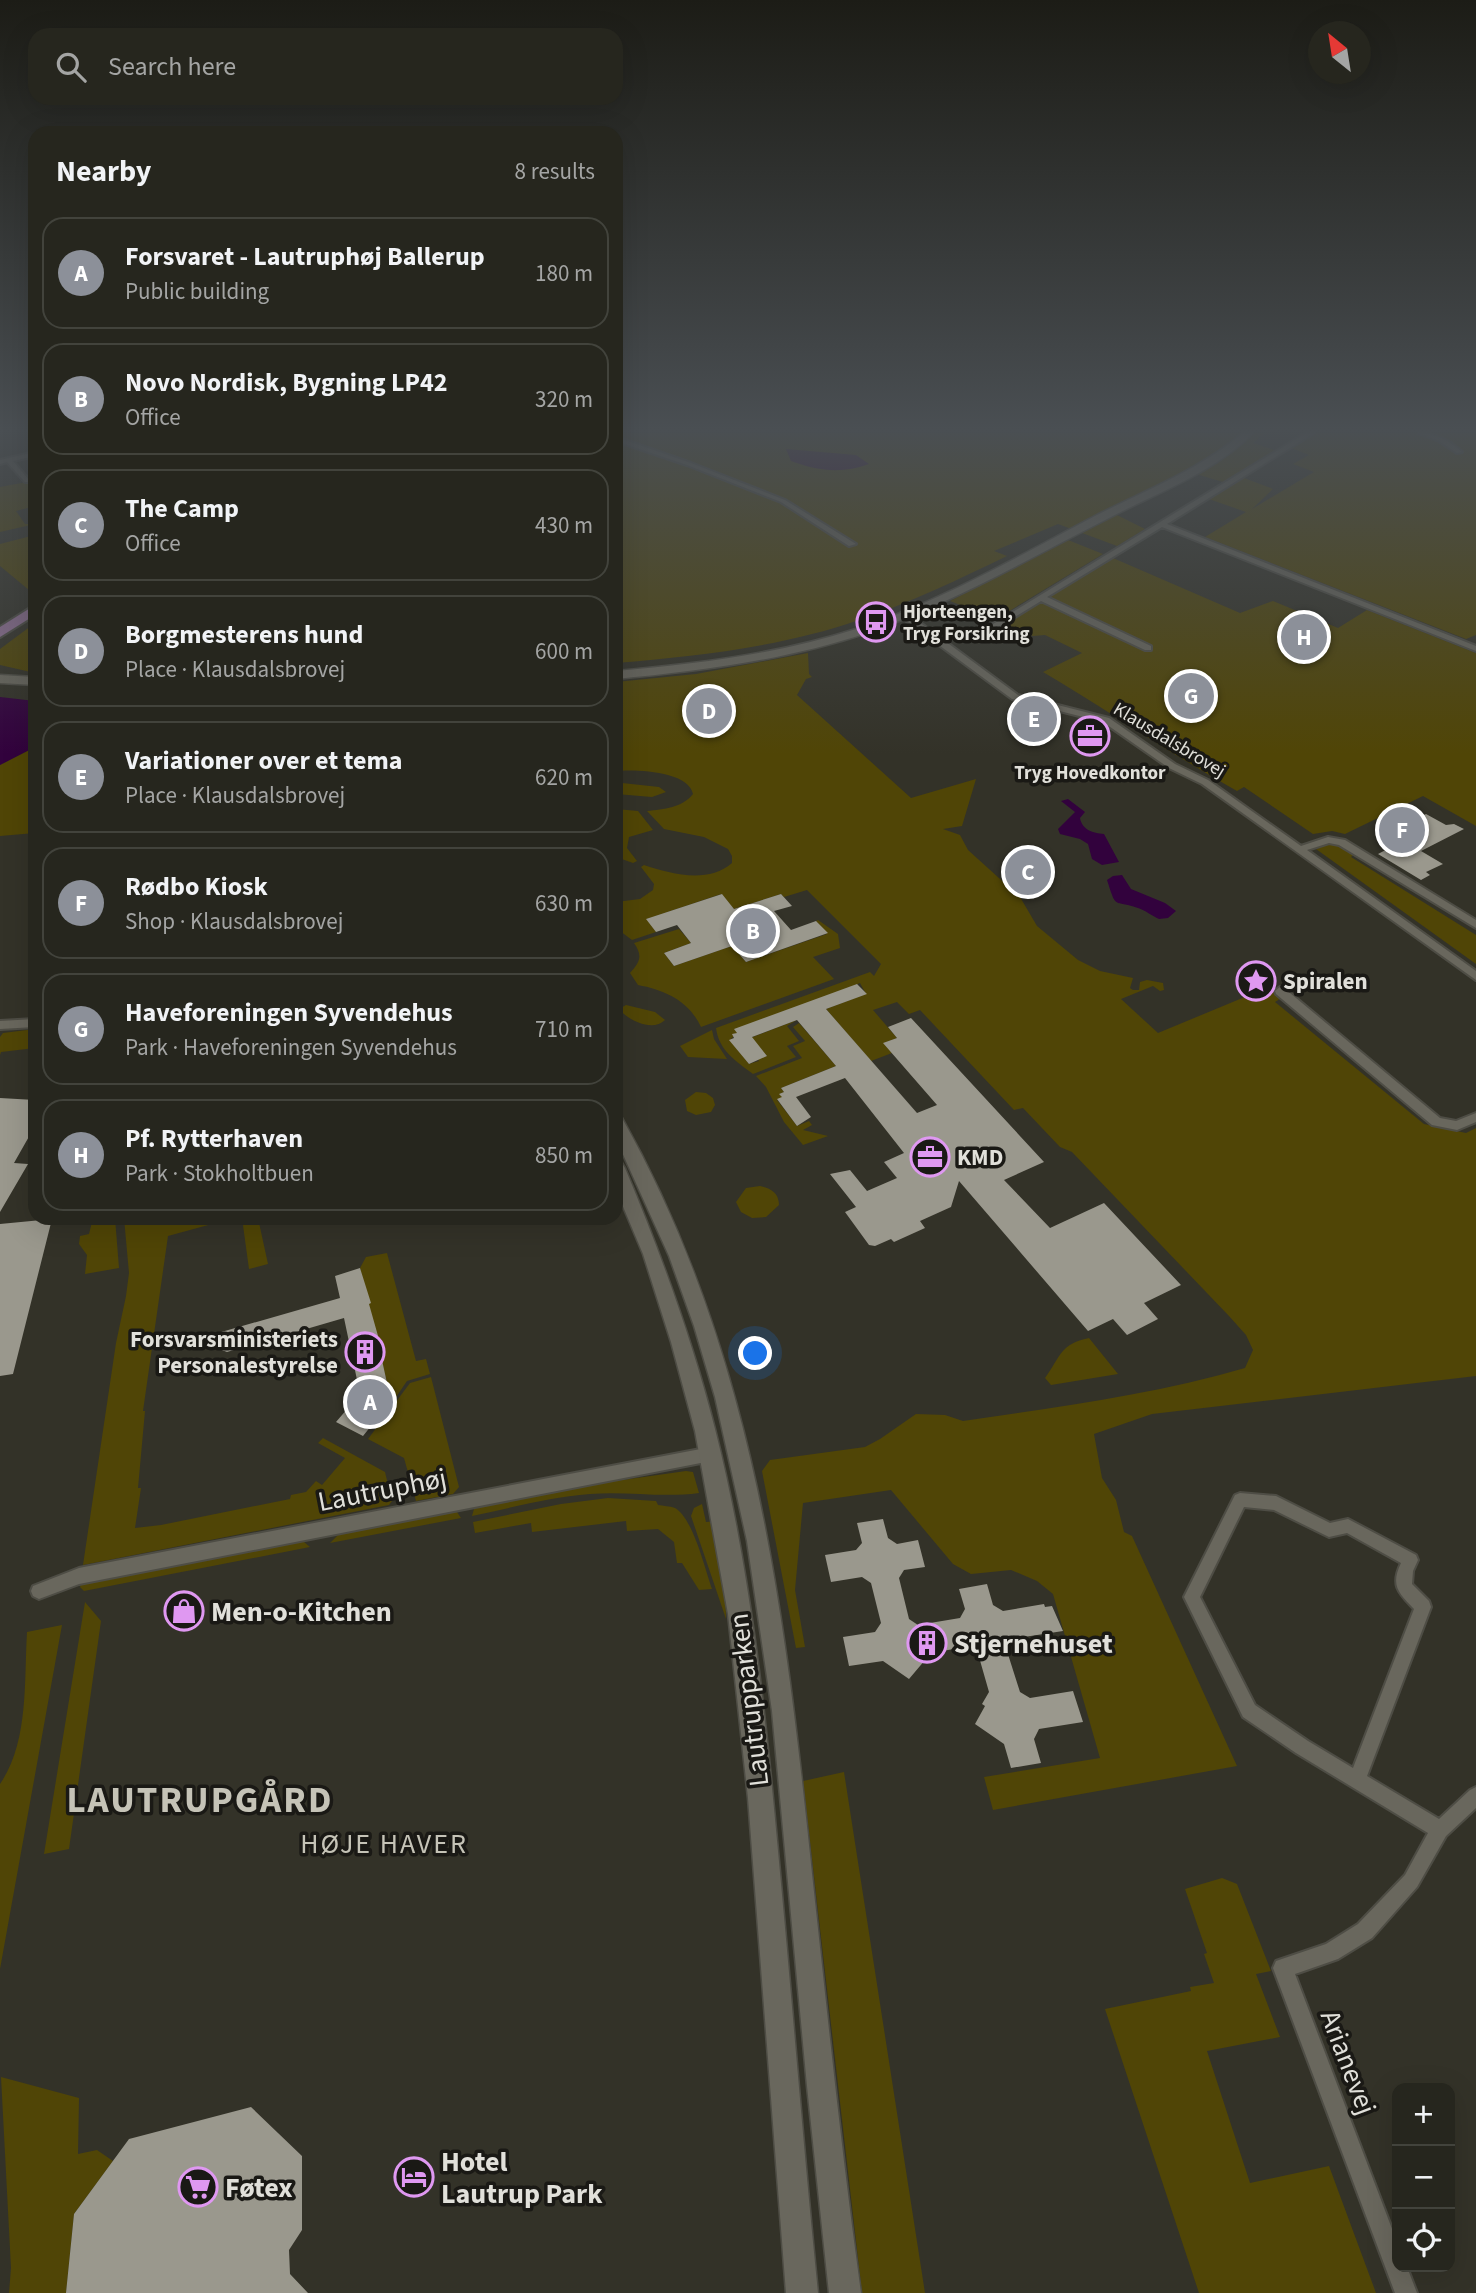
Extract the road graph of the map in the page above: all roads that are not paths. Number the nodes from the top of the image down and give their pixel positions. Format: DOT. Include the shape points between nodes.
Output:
graph roads {
  1 [pos="846,540"];
  2 [pos="1058,540"];
  3 [pos="1134,540"];
  4 [pos="1201,540"];
  5 [pos="852,544"];
  6 [pos="1040,597"];
  7 [pos="28,614"];
  8 [pos="904,615"];
  9 [pos="989,629"];
  10 [pos="0,633"];
  11 [pos="1148,648"];
  12 [pos="1476,649"];
  13 [pos="623,674"];
  14 [pos="0,679"];
  15 [pos="28,681"];
  16 [pos="0,687"];
  17 [pos="28,689"];
  18 [pos="1302,849"];
  19 [pos="1476,925"];
  20 [pos="1476,976"];
  21 [pos="1280,991"];
  22 [pos="28,1023"];
  23 [pos="0,1025"];
  24 [pos="1476,1117"];
  25 [pos="623,1136"];
  26 [pos="623,1183"];
  27 [pos="739,1448"];
  28 [pos="711,1454"];
  29 [pos="39,1591"];
  30 [pos="1357,1779"];
  31 [pos="1476,1796"];
  32 [pos="1440,1830"];
  33 [pos="802,2293"];
  34 [pos="845,2293"];
  35 [pos="1406,2293"];
  1 -- 5 [label="street"];
  2 -- 8 [label="street"];
  3 -- 6 [label="street"];
  4 -- 12 [label="street"];
  6 -- 9 [label="street"];
  6 -- 11 [label="street"];
  7 -- 10 [label="main road"];
  8 -- 13 [label="street" via="838,639 760,657"];
  8 -- 18 [label="street, Klausdalsbrovej" via="1014,696 1106,720"];
  14 -- 15 [label="street"];
  16 -- 17 [label="street"];
  18 -- 19 [label="street" via="1328,840 1342,842"];
  18 -- 20 [label="street, Klausdalsbrovej"];
  21 -- 24 [label="street" via="1436,1122 1457,1126"];
  22 -- 23 [label="street"];
  25 -- 27 [label="street, Lautrupparken" via="686,1276"];
  26 -- 28 [label="street, Lautrupparken" via="674,1313"];
  27 -- 28 [label="street, Lautruphøj"];
  27 -- 34 [label="street, Lautrupparken" via="781,1687"];
  28 -- 29 [label="street, Lautruphøj" via="79,1576"];
  28 -- 33 [label="street, Lautrupparken" via="732,1553 754,1708"];
  30 -- 30 [label="street" via="1423,1607 1404,1587 1410,1560 1348,1527 1329,1530 1276,1503 1240,1500 1192,1597 1249,1711"];
  30 -- 32 [label="street"];
  31 -- 32 [label="street"];
  32 -- 35 [label="street, Arianevej" via="1411,1881 1366,1931 1331,1952 1283,1969"];
}
